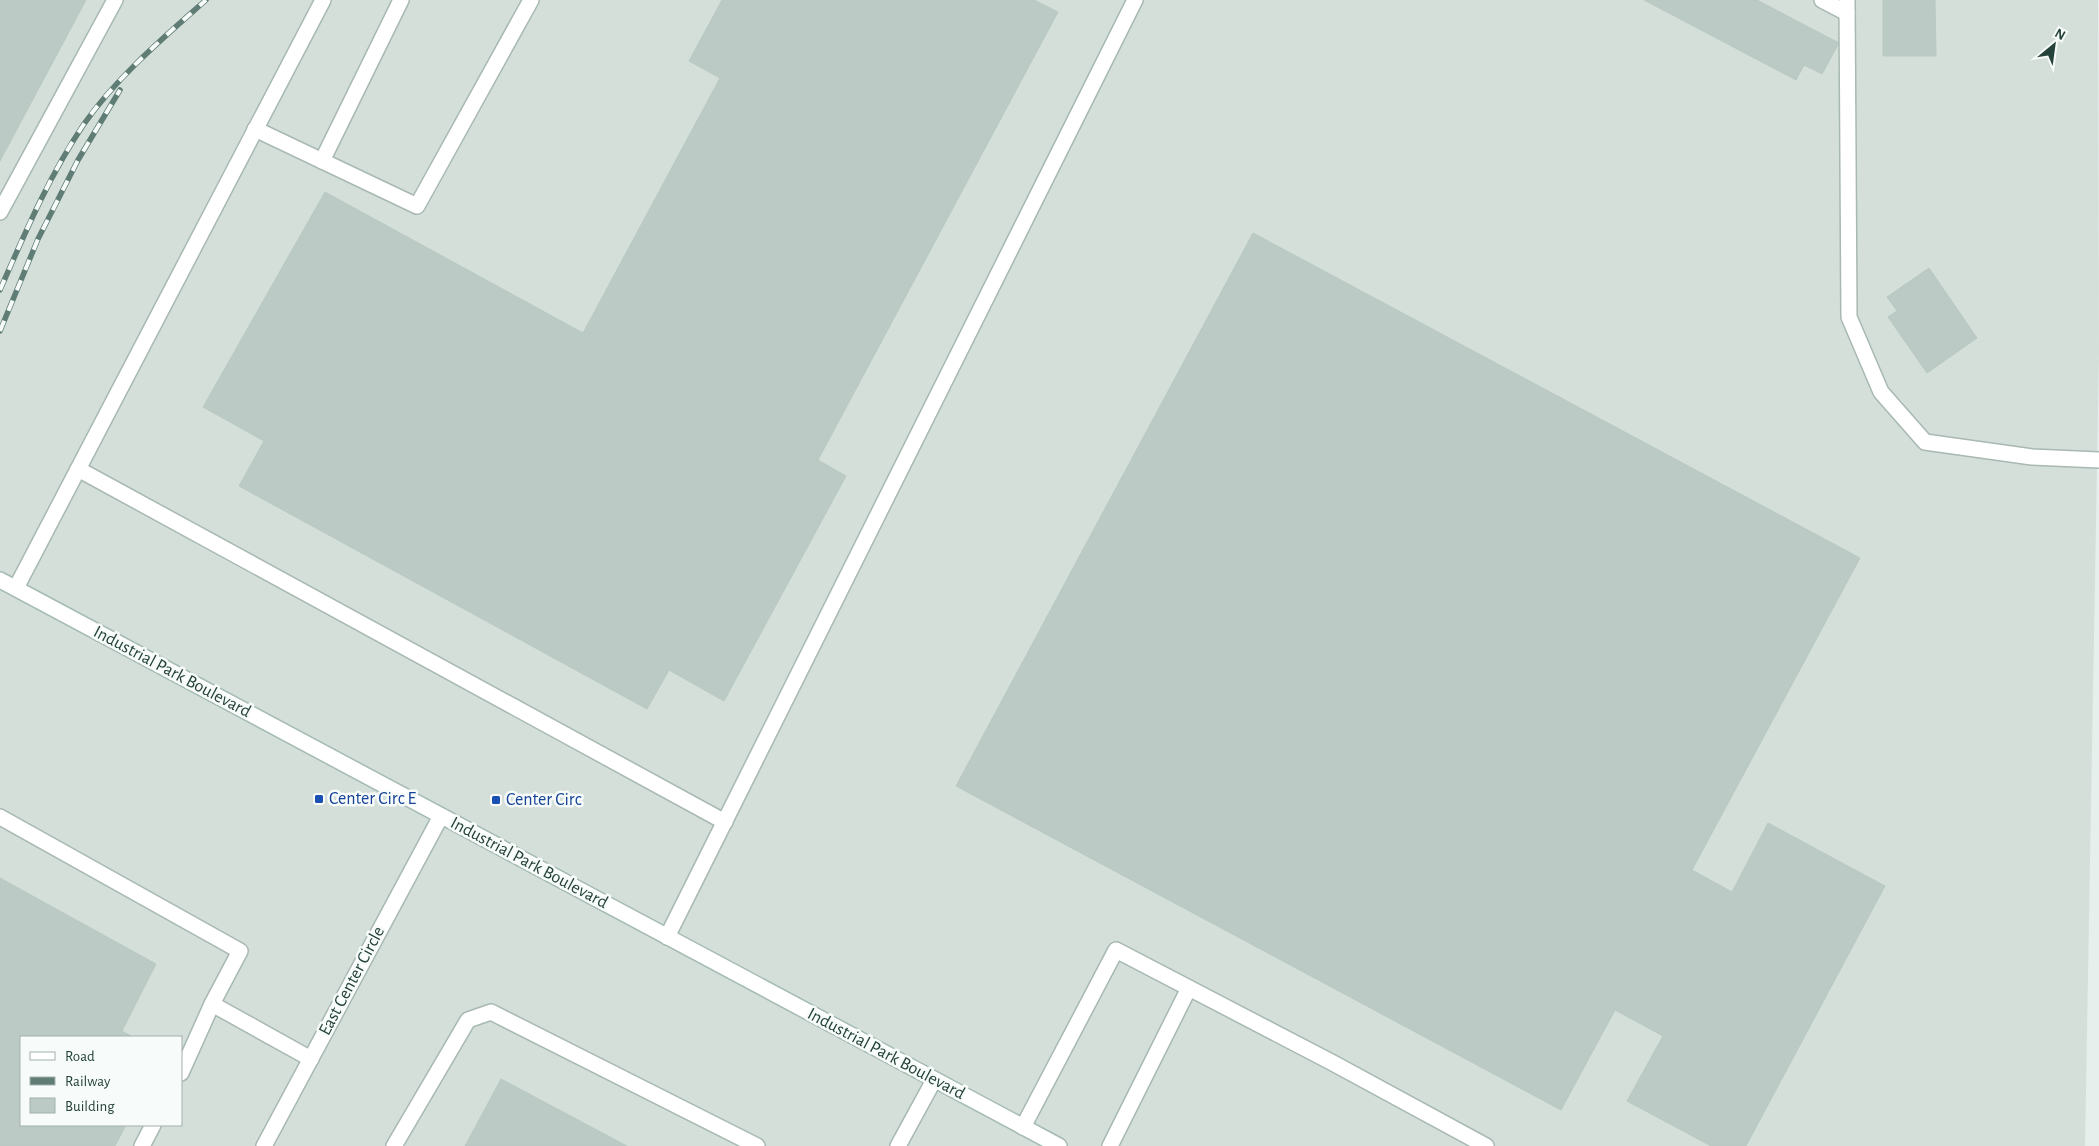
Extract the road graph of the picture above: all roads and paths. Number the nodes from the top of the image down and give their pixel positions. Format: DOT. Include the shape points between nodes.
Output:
graph roads {
  1 [pos="114,0"];
  2 [pos="323,0"];
  3 [pos="401,0"];
  4 [pos="532,0"];
  5 [pos="1135,0"];
  6 [pos="1822,0"];
  7 [pos="1847,6"];
  8 [pos="255,129"];
  9 [pos="322,161"];
  10 [pos="0,212"];
  11 [pos="2099,460"];
  12 [pos="78,469"];
  13 [pos="0,580"];
  14 [pos="16,588"];
  15 [pos="441,816"];
  16 [pos="0,817"];
  17 [pos="725,822"];
  18 [pos="667,937"];
  19 [pos="1189,988"];
  20 [pos="212,1004"];
  21 [pos="311,1059"];
  22 [pos="182,1071"];
  23 [pos="934,1080"];
  24 [pos="152,1126"];
  25 [pos="1023,1128"];
  26 [pos="142,1146"];
  27 [pos="264,1146"];
  28 [pos="394,1146"];
  29 [pos="757,1146"];
  30 [pos="898,1146"];
  31 [pos="1058,1146"];
  32 [pos="1110,1146"];
  33 [pos="1486,1146"];
  1 -- 10 [label="street"];
  2 -- 8 [label="street"];
  3 -- 9 [label="street"];
  4 -- 9 [label="street" via="417,206"];
  5 -- 17 [label="street"];
  6 -- 7 [label="street"];
  7 -- 11 [label="street" via="1849,317 1881,392 1925,442 2032,457"];
  8 -- 9 [label="street"];
  8 -- 12 [label="street"];
  12 -- 14 [label="street"];
  12 -- 17 [label="street"];
  13 -- 14 [label="street, Industrial Park Boulevard"];
  14 -- 15 [label="street, Industrial Park Boulevard"];
  15 -- 18 [label="street, Industrial Park Boulevard"];
  15 -- 21 [label="street, East Center Circle"];
  16 -- 20 [label="street" via="240,951"];
  17 -- 18 [label="street"];
  18 -- 23 [label="street, Industrial Park Boulevard"];
  19 -- 25 [label="street" via="1116,950"];
  19 -- 32 [label="street"];
  19 -- 33 [label="street"];
  20 -- 21 [label="street"];
  20 -- 22 [label="street"];
  21 -- 27 [label="street, East Center Circle"];
  23 -- 25 [label="street, Industrial Park Boulevard"];
  23 -- 30 [label="street"];
  24 -- 26 [label="street"];
  25 -- 31 [label="street, Industrial Park Boulevard"];
  28 -- 29 [label="street" via="468,1020 491,1012"];
}
